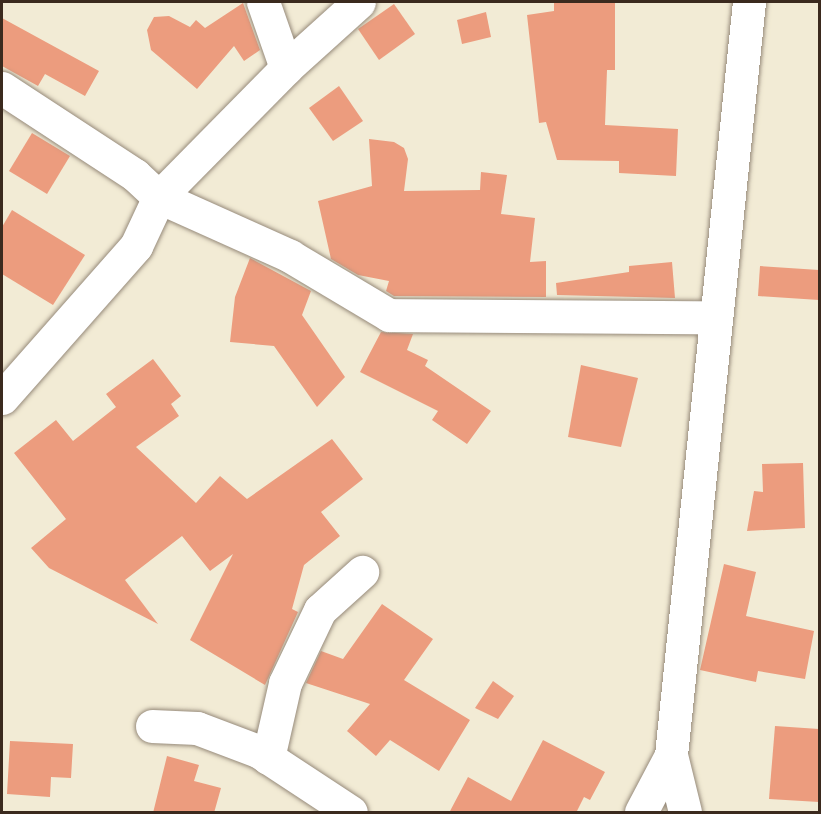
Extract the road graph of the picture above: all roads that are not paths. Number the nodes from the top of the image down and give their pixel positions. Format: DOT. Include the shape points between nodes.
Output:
graph roads {
  1 [pos="263,2"];
  2 [pos="359,2"];
  3 [pos="749,2"];
  4 [pos="286,68"];
  5 [pos="2,88"];
  6 [pos="159,197"];
  7 [pos="715,317"];
  8 [pos="2,398"];
  9 [pos="362,572"];
  10 [pos="152,726"];
  11 [pos="671,755"];
  12 [pos="268,758"];
  13 [pos="351,813"];
  14 [pos="641,813"];
  15 [pos="685,813"];
  1 -- 4 [label="street"];
  2 -- 4 [label="street"];
  3 -- 7 [label="street"];
  4 -- 6 [label="street"];
  5 -- 6 [label="street" via="135,175"];
  6 -- 7 [label="street" via="290,255 389,315"];
  6 -- 8 [label="street" via="136,246"];
  7 -- 11 [label="street"];
  9 -- 12 [label="street" via="320,610 285,683"];
  10 -- 12 [label="street" via="197,728"];
  11 -- 14 [label="street"];
  11 -- 15 [label="street"];
  12 -- 13 [label="street"];
}
